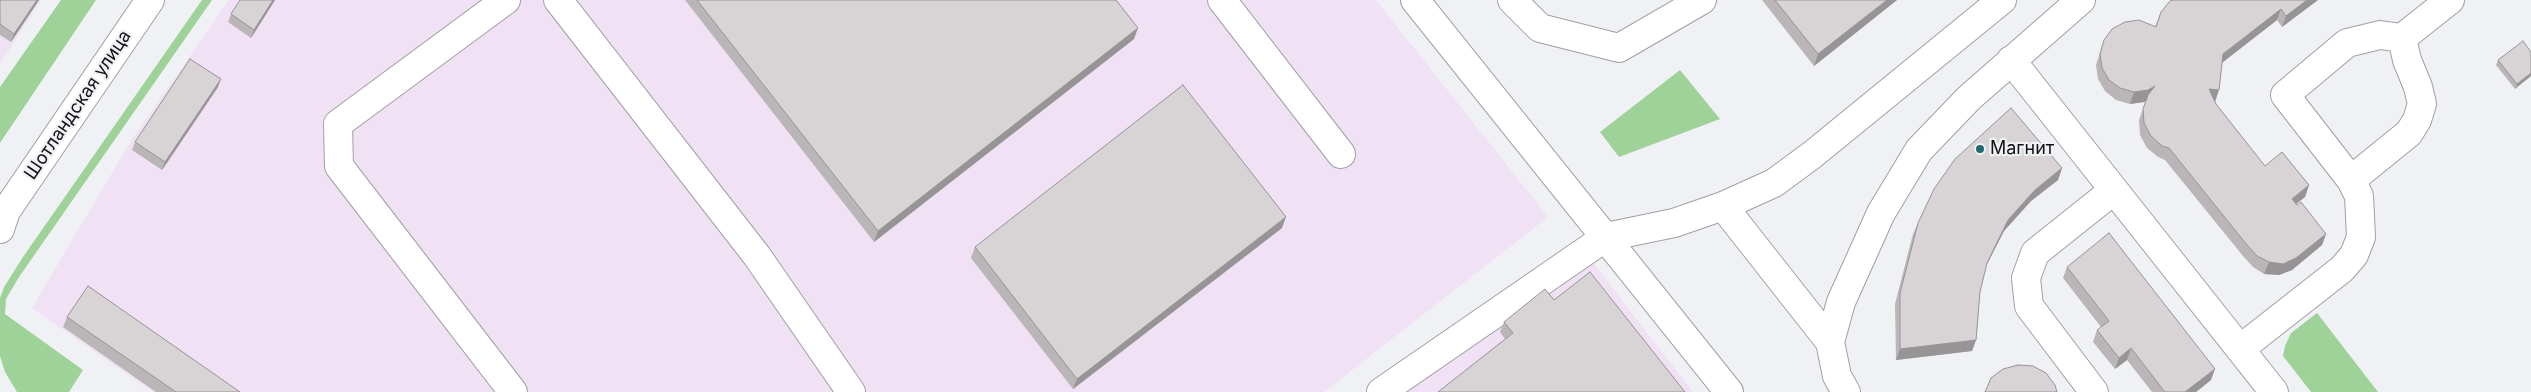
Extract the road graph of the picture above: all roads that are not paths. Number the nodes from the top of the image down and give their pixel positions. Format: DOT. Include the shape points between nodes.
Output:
graph roads {
  1 [pos="150,0"];
  2 [pos="506,0"];
  3 [pos="558,0"];
  4 [pos="1222,0"];
  5 [pos="1415,0"];
  6 [pos="1512,0"];
  7 [pos="1702,0"];
  8 [pos="2002,0"];
  9 [pos="2081,0"];
  10 [pos="2450,0"];
  11 [pos="2402,38"];
  12 [pos="2011,60"];
  13 [pos="1341,154"];
  14 [pos="2351,180"];
  15 [pos="2114,190"];
  16 [pos="1723,206"];
  17 [pos="2,219"];
  18 [pos="1606,237"];
  19 [pos="1830,342"];
  20 [pos="2240,349"];
  21 [pos="513,392"];
  22 [pos="851,392"];
  23 [pos="1381,392"];
  24 [pos="1729,392"];
  25 [pos="1846,392"];
  26 [pos="2094,392"];
  27 [pos="2274,392"];
  1 -- 17 [label="street, Шотландская улица"];
  2 -- 21 [label="street" via="338,124 338,133 339,166"];
  3 -- 22 [label="street" via="757,256"];
  4 -- 13 [label="street"];
  5 -- 18 [label="street"];
  6 -- 7 [label="street" via="1540,28 1619,48"];
  8 -- 16 [label="street" via="1774,183"];
  9 -- 12 [label="street"];
  10 -- 11 [label="street"];
  11 -- 14 [label="street" via="2422,104 2417,120 2410,133"];
  11 -- 14 [label="street" via="2380,35 2347,43 2285,95"];
  12 -- 15 [label="street"];
  12 -- 19 [label="street" via="1969,98 1920,150 1881,214 1841,302"];
  14 -- 20 [label="street" via="2359,196 2362,216 2361,237 2354,255 2342,269"];
  15 -- 20 [label="street"];
  15 -- 26 [label="street" via="2035,253 2026,278 2030,306"];
  16 -- 18 [label="street" via="1674,223"];
  16 -- 19 [label="street"];
  18 -- 23 [label="street"];
  18 -- 24 [label="street"];
  19 -- 25 [label="street" via="1837,376"];
  20 -- 27 [label="street"];
}
